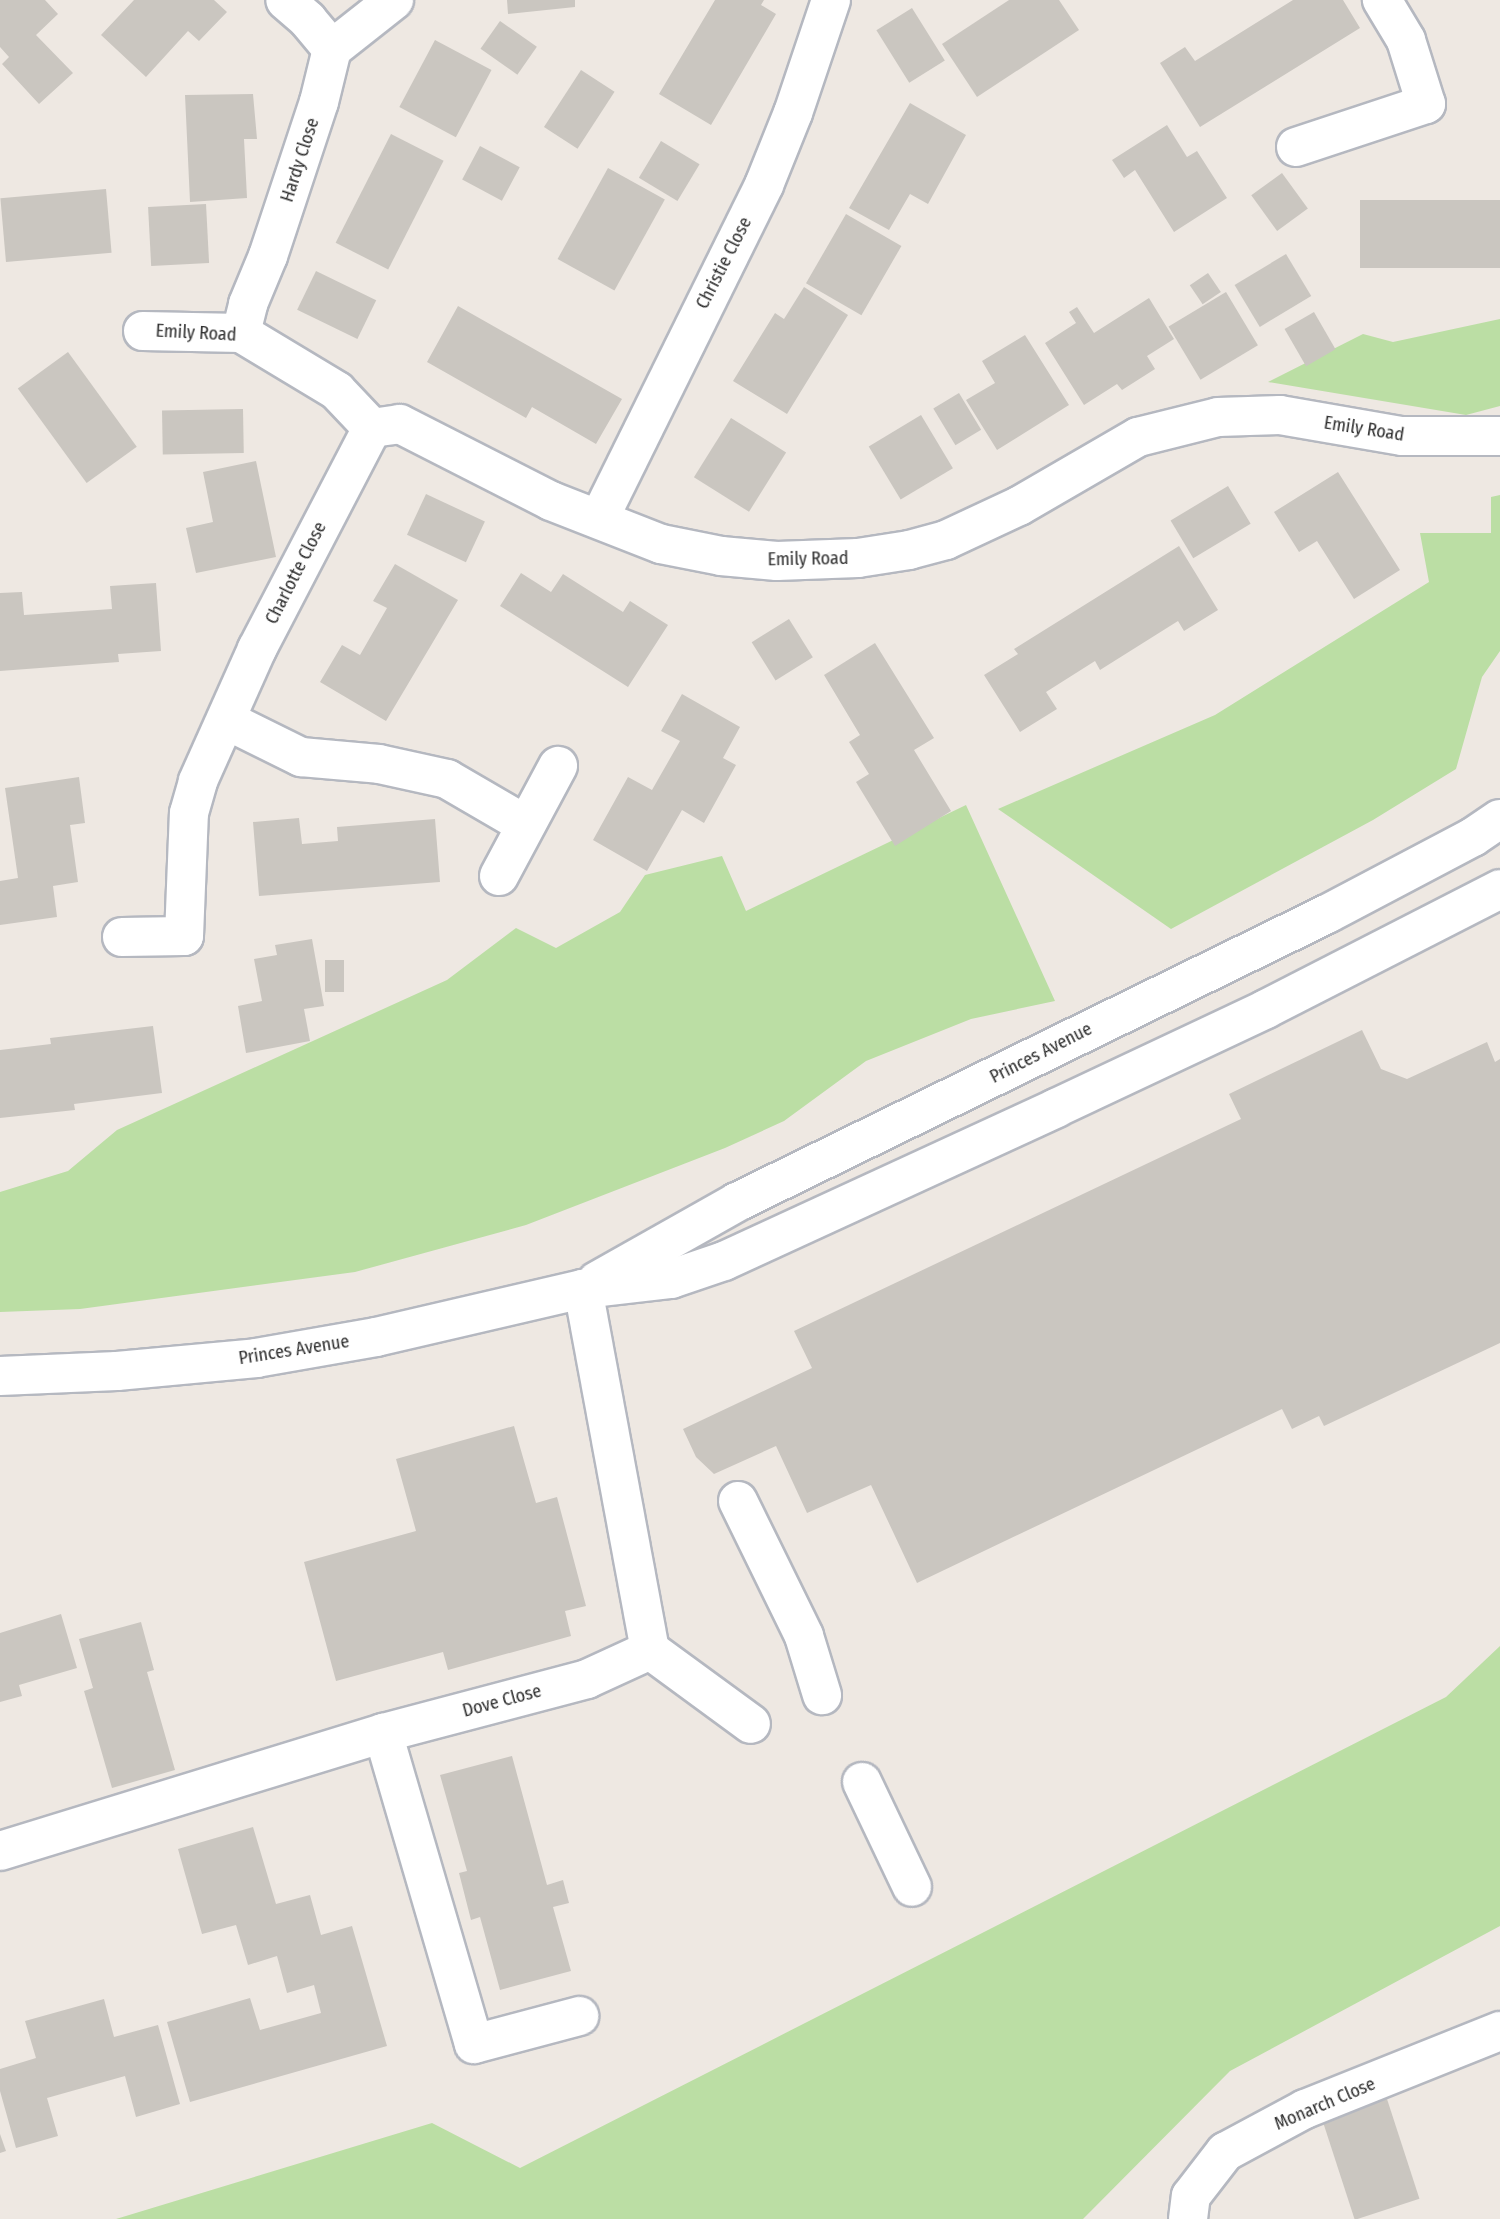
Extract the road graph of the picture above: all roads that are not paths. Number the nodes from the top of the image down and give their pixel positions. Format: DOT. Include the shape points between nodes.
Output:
graph roads {
  1 [pos="285,0"];
  2 [pos="394,0"];
  3 [pos="831,0"];
  4 [pos="1382,0"];
  5 [pos="331,50"];
  6 [pos="1296,147"];
  7 [pos="143,331"];
  8 [pos="241,333"];
  9 [pos="372,428"];
  10 [pos="1500,436"];
  11 [pos="599,519"];
  12 [pos="226,720"];
  13 [pos="558,766"];
  14 [pos="1500,820"];
  15 [pos="526,825"];
  16 [pos="499,876"];
  17 [pos="1500,888"];
  18 [pos="122,937"];
  19 [pos="583,1289"];
  20 [pos="0,1376"];
  21 [pos="738,1501"];
  22 [pos="650,1650"];
  23 [pos="822,1695"];
  24 [pos="751,1724"];
  25 [pos="383,1733"];
  26 [pos="862,1783"];
  27 [pos="0,1851"];
  28 [pos="912,1887"];
  29 [pos="579,2016"];
  30 [pos="1500,2031"];
  31 [pos="1188,2219"];
  1 -- 5 [label="street"];
  2 -- 5 [label="street"];
  3 -- 11 [label="street, Christie Close" via="764,185"];
  4 -- 6 [label="street" via="1406,40 1426,104"];
  5 -- 8 [label="street, Hardy Close" via="320,102"];
  7 -- 8 [label="street, Emily Road"];
  8 -- 9 [label="street, Emily Road" via="337,391"];
  9 -- 11 [label="street, Emily Road" via="400,424 551,501"];
  9 -- 12 [label="street, Charlotte Close" via="257,649"];
  10 -- 11 [label="street, Emily Road" via="1402,436 1280,415 1218,417 1138,437 1019,506 946,540 858,558 777,561 722,556 661,544"];
  12 -- 15 [label="street" via="301,758 379,764 447,779"];
  12 -- 18 [label="street, Charlotte Close" via="189,813 184,936"];
  13 -- 15 [label="street"];
  14 -- 19 [label="street, Princes Avenue" via="1358,899 737,1202"];
  15 -- 16 [label="street"];
  17 -- 19 [label="street, Princes Avenue" via="1254,1015 724,1261 671,1279"];
  19 -- 20 [label="street, Princes Avenue" via="376,1337 256,1358"];
  19 -- 22 [label="street"];
  21 -- 23 [label="street" via="804,1636"];
  22 -- 24 [label="street"];
  22 -- 25 [label="street, Dove Close" via="587,1679"];
  25 -- 27 [label="street, Dove Close"];
  25 -- 29 [label="street" via="474,2044"];
  26 -- 28 [label="street"];
  30 -- 31 [label="street, Monarch Close" via="1305,2109 1225,2152 1191,2196"];
}
